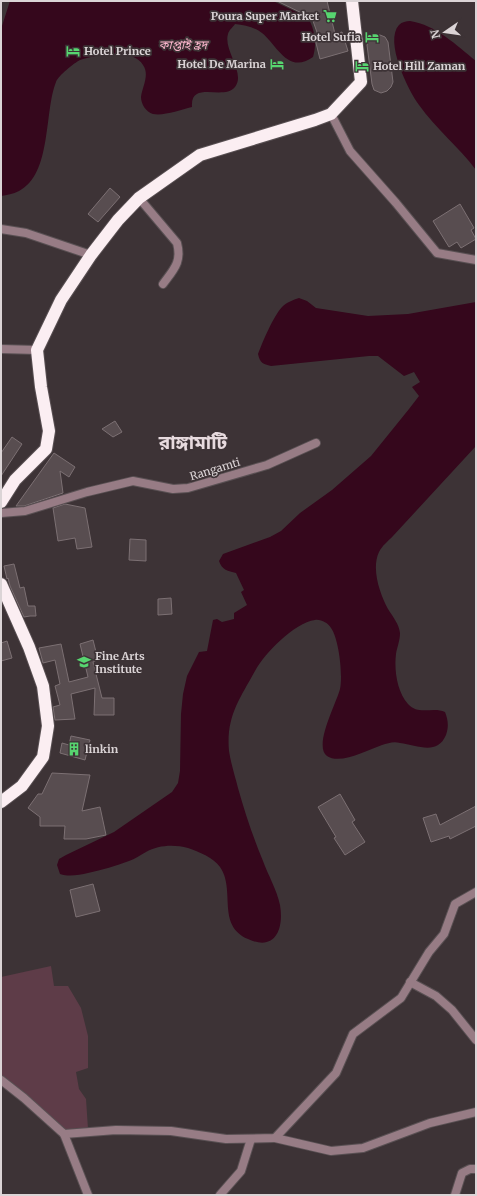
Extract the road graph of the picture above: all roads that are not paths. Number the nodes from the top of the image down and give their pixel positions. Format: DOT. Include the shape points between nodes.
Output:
graph roads {
  1 [pos="352,1"];
  2 [pos="331,114"];
  3 [pos="138,198"];
  4 [pos="1,228"];
  5 [pos="91,255"];
  6 [pos="476,260"];
  7 [pos="163,284"];
  8 [pos="1,349"];
  9 [pos="37,350"];
  10 [pos="316,443"];
  11 [pos="1,502"];
  12 [pos="1,513"];
  13 [pos="1,584"];
  14 [pos="1,802"];
  15 [pos="476,892"];
  16 [pos="410,982"];
  17 [pos="476,1040"];
  18 [pos="1,1080"];
  19 [pos="475,1114"];
  20 [pos="64,1134"];
  21 [pos="275,1138"];
  22 [pos="251,1139"];
  23 [pos="476,1169"];
  24 [pos="88,1195"];
  25 [pos="220,1195"];
  26 [pos="455,1195"];
  1 -- 2 [label="highway" via="361,82"];
  2 -- 3 [label="highway" via="200,155"];
  2 -- 6 [label="street" via="350,151 437,253"];
  3 -- 5 [label="highway"];
  3 -- 7 [label="street" via="177,243 177,266"];
  4 -- 5 [label="street" via="26,233"];
  5 -- 9 [label="highway" via="61,300"];
  8 -- 9 [label="street"];
  9 -- 11 [label="highway" via="49,431 46,449 16,480"];
  10 -- 12 [label="street, Rangamti" via="267,464 188,488 173,489 133,481 25,511"];
  13 -- 14 [label="highway" via="43,686 48,726 43,757 22,786"];
  15 -- 16 [label="street" via="455,904 444,934"];
  16 -- 17 [label="street" via="436,996 452,1010"];
  16 -- 21 [label="street" via="401,998 353,1034 336,1073"];
  18 -- 20 [label="street"];
  19 -- 21 [label="street" via="430,1123 363,1148 331,1151"];
  20 -- 22 [label="street" via="116,1130 171,1131 226,1139"];
  20 -- 24 [label="street"];
  21 -- 22 [label="street"];
  22 -- 25 [label="street" via="241,1171"];
  23 -- 26 [label="street" via="462,1173"];
}
